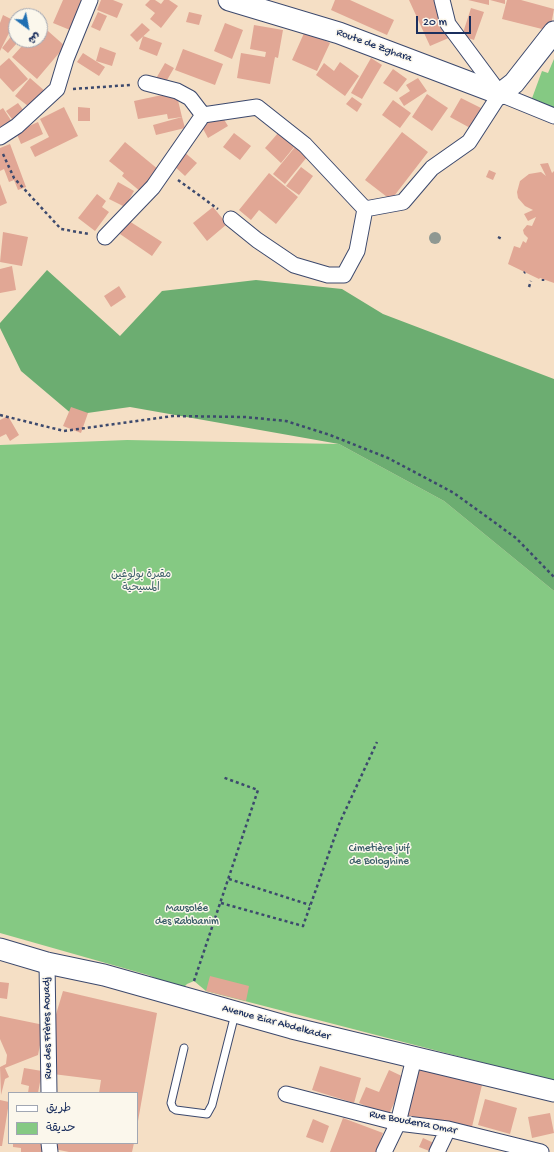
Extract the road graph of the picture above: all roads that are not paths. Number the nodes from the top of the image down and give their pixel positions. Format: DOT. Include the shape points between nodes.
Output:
graph roads {
  1 [pos="90,0"];
  2 [pos="229,0"];
  3 [pos="442,0"];
  4 [pos="554,32"];
  5 [pos="146,83"];
  6 [pos="507,88"];
  7 [pos="203,115"];
  8 [pos="554,116"];
  9 [pos="0,137"];
  10 [pos="365,209"];
  11 [pos="231,219"];
  12 [pos="105,237"];
  13 [pos="0,949"];
  14 [pos="47,963"];
  15 [pos="236,1012"];
  16 [pos="184,1048"];
  17 [pos="414,1058"];
  18 [pos="554,1091"];
  19 [pos="49,1092"];
  20 [pos="286,1094"];
  21 [pos="398,1123"];
  22 [pos="448,1129"];
  23 [pos="384,1152"];
  24 [pos="437,1152"];
  25 [pos="541,1152"];
  1 -- 9 [label="street" via="66,59 58,89 17,126"];
  2 -- 6 [label="main road, Route de Zghara"];
  3 -- 6 [label="street" via="448,24"];
  4 -- 6 [label="main road"];
  5 -- 7 [label="street" via="177,91 190,98"];
  6 -- 8 [label="street"];
  6 -- 10 [label="street" via="469,142 432,168 403,202"];
  7 -- 10 [label="street" via="257,107 305,145"];
  7 -- 12 [label="street" via="152,187"];
  10 -- 11 [label="street" via="357,251 344,275 328,275 294,265"];
  13 -- 14 [label="main road, Avenue Ziar Abdelkader"];
  14 -- 15 [label="main road, Avenue Ziar Abdelkader" via="104,975"];
  14 -- 19 [label="street, Rue des Frères Aouadj"];
  15 -- 16 [label="lane" via="212,1105 207,1114 176,1110 171,1103"];
  15 -- 17 [label="main road, Avenue Ziar Abdelkader"];
  17 -- 18 [label="main road, Avenue Ziar Abdelkader"];
  17 -- 21 [label="street"];
  20 -- 21 [label="street, Rue Bouderra Omar"];
  21 -- 22 [label="street, Rue Bouderra Omar"];
  21 -- 23 [label="street"];
  22 -- 24 [label="street"];
  22 -- 25 [label="street, Rue Bouderra Omar"];
}
